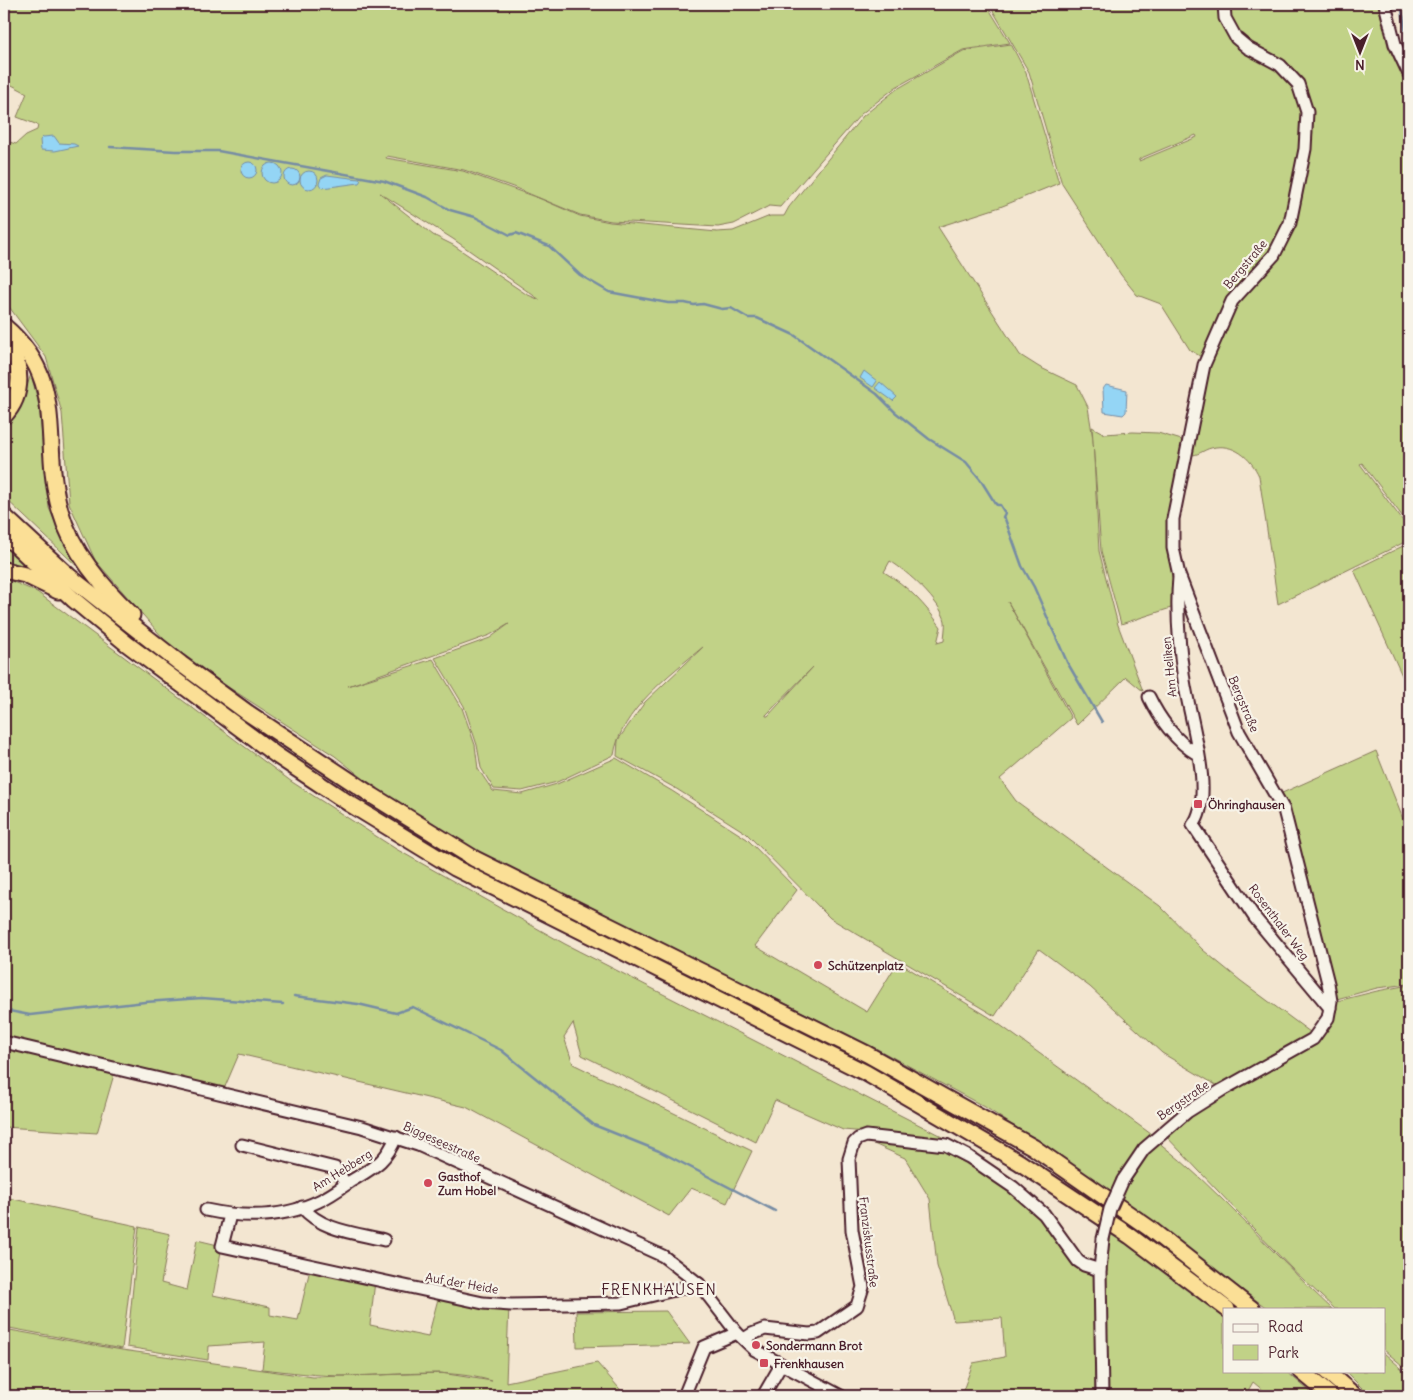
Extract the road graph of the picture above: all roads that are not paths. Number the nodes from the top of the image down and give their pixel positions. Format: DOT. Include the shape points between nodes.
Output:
graph roads {
  1 [pos="1224,4"];
  2 [pos="1385,4"];
  3 [pos="1409,74"];
  4 [pos="4,328"];
  5 [pos="4,416"];
  6 [pos="4,516"];
  7 [pos="4,534"];
  8 [pos="4,570"];
  9 [pos="1179,575"];
  10 [pos="74,600"];
  11 [pos="181,664"];
  12 [pos="1149,696"];
  13 [pos="1197,754"];
  14 [pos="1193,825"];
  15 [pos="1330,1008"];
  16 [pos="4,1042"];
  17 [pos="396,1137"];
  18 [pos="242,1145"];
  19 [pos="346,1184"];
  20 [pos="302,1207"];
  21 [pos="206,1210"];
  22 [pos="230,1215"];
  23 [pos="384,1240"];
  24 [pos="1100,1270"];
  25 [pos="699,1284"];
  26 [pos="1226,1308"];
  27 [pos="1251,1308"];
  28 [pos="740,1336"];
  29 [pos="781,1365"];
  30 [pos="1302,1372"];
  31 [pos="1327,1372"];
  32 [pos="684,1396"];
  33 [pos="763,1396"];
  34 [pos="841,1396"];
  35 [pos="1102,1396"];
  36 [pos="1331,1396"];
  37 [pos="1355,1396"];
  1 -- 9 [label="street, Bergstraße" via="1225,18 1236,38 1280,66 1298,84 1307,112 1305,149 1290,223 1274,255 1232,301 1204,366 1173,512 1173,548"];
  2 -- 3 [label="street" via="1395,44"];
  4 -- 5 [label="highway" via="16,355 20,378 14,400"];
  4 -- 11 [label="highway" via="30,355 44,385 50,413 56,496 71,539 101,583 163,642"];
  6 -- 11 [label="highway" via="70,576"];
  7 -- 10 [label="highway"];
  8 -- 10 [label="highway" via="33,579"];
  9 -- 13 [label="street, Am Heliken" via="1180,646"];
  9 -- 15 [label="street, Bergstraße" via="1239,732 1284,810 1328,983"];
  10 -- 26 [label="highway" via="127,644 276,755 423,849 455,868 866,1073 1019,1162 1130,1236"];
  11 -- 27 [label="highway" via="364,790 475,859 867,1054 1033,1147 1149,1228"];
  12 -- 13 [label="street, Am Heliken" via="1157,714 1187,748"];
  13 -- 14 [label="street, Am Heliken" via="1203,795 1199,816"];
  14 -- 15 [label="street, Rosenthaler Weg" via="1255,918"];
  15 -- 24 [label="street, Bergstraße, bridge" via="1328,1018 1313,1039 1187,1112 1144,1149 1123,1180 1110,1209"];
  16 -- 17 [label="street, Biggeseestraße"];
  17 -- 19 [label="street, Am Hebberg" via="386,1158"];
  17 -- 25 [label="street, Biggeseestraße" via="663,1256"];
  18 -- 19 [label="street" via="334,1168"];
  19 -- 20 [label="street, Am Hebberg"];
  20 -- 22 [label="street, Am Hebberg" via="288,1212"];
  20 -- 23 [label="street" via="320,1223 332,1228"];
  21 -- 22 [label="street, Am Hebberg"];
  22 -- 25 [label="street, Auf der Heide" via="222,1246 457,1298 511,1305 621,1302"];
  24 -- 28 [label="street, Franziskusstraße" via="1078,1261 1044,1214 1013,1187 969,1157 946,1146 866,1136 854,1143 849,1159 851,1222 863,1287 857,1306 818,1333 765,1329"];
  24 -- 35 [label="street, Bergstraße"];
  25 -- 28 [label="street, Biggeseestraße"];
  28 -- 29 [label="street, Biggeseestraße" via="755,1350"];
  28 -- 32 [label="street, Franziskusstraße" via="704,1347"];
  29 -- 33 [label="street"];
  29 -- 34 [label="street, Biggeseestraße"];
  30 -- 36 [label="highway"];
  31 -- 37 [label="highway"];
}
